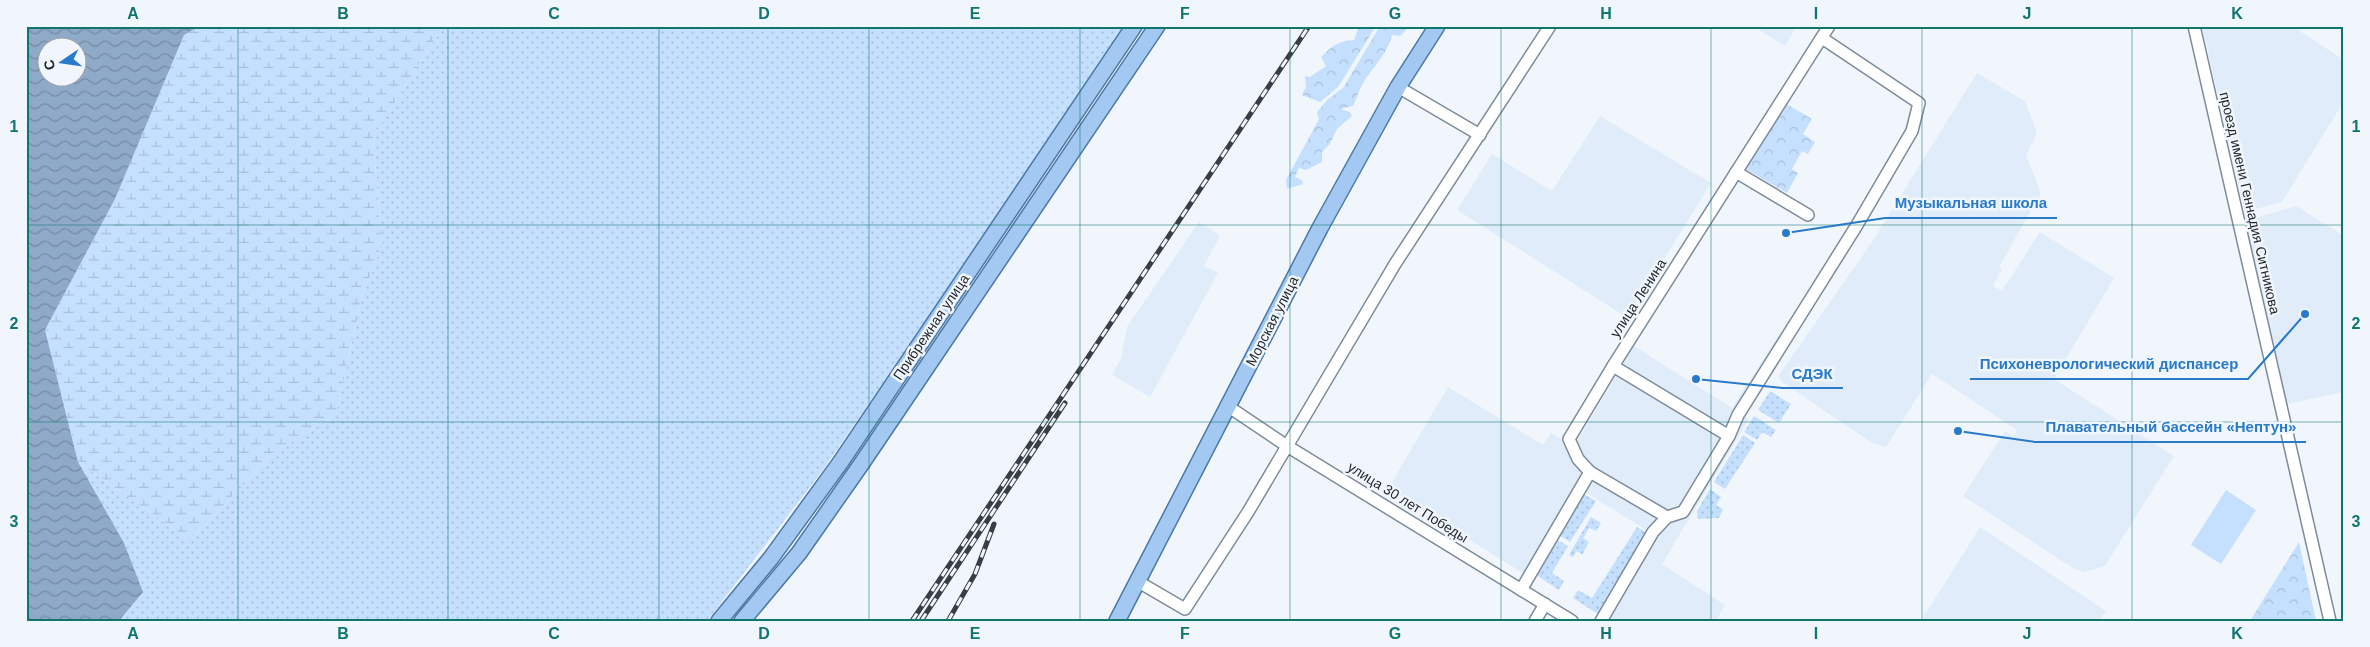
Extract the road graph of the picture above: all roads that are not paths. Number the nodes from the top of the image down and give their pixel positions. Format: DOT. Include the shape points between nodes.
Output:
graph roads {
  1 [pos="1134,26"];
  2 [pos="1157,26"];
  3 [pos="1437,26"];
  4 [pos="1550,26"];
  5 [pos="1829,26"];
  6 [pos="2194,26"];
  7 [pos="1822,38"];
  8 [pos="1398,87"];
  9 [pos="1480,135"];
  10 [pos="1736,172"];
  11 [pos="1808,215"];
  12 [pos="1613,366"];
  13 [pos="1229,406"];
  14 [pos="1730,436"];
  15 [pos="1287,446"];
  16 [pos="1590,472"];
  17 [pos="1666,517"];
  18 [pos="1137,581"];
  19 [pos="1521,590"];
  20 [pos="1545,604"];
  21 [pos="1567,619"];
  22 [pos="719,621"];
  23 [pos="742,621"];
  24 [pos="1117,621"];
  25 [pos="1535,621"];
  26 [pos="1601,621"];
  27 [pos="2330,621"];
  1 -- 22 [label="main road, Прибрежная улица" via="840,463 771,558"];
  2 -- 23 [label="main road, Прибрежная улица" via="862,464 799,553"];
  3 -- 8 [label="main road, Морская улица"];
  4 -- 9 [label="street"];
  5 -- 7 [label="street, улица Ленина"];
  6 -- 27 [label="street, проезд имени Геннадия Ситникова"];
  7 -- 10 [label="street, улица Ленина"];
  7 -- 14 [label="street" via="1919,103 1912,132 1738,415"];
  8 -- 9 [label="street"];
  8 -- 13 [label="main road, Морская улица" via="1320,228"];
  9 -- 15 [label="street" via="1395,264"];
  10 -- 11 [label="street"];
  10 -- 12 [label="street, улица Ленина"];
  12 -- 14 [label="street"];
  12 -- 16 [label="street, улица Ленина" via="1570,439 1578,458"];
  13 -- 15 [label="street, улица 30 лет Победы"];
  13 -- 18 [label="main road, Морская улица"];
  14 -- 17 [label="street" via="1683,512"];
  15 -- 18 [label="street" via="1185,609"];
  15 -- 19 [label="street, улица 30 лет Победы"];
  16 -- 17 [label="street"];
  16 -- 19 [label="street"];
  17 -- 26 [label="street" via="1653,532"];
  18 -- 24 [label="main road, Морская улица"];
  19 -- 20 [label="street, улица 30 лет Победы"];
  20 -- 21 [label="street, улица 30 лет Победы"];
  20 -- 25 [label="street"];
}
